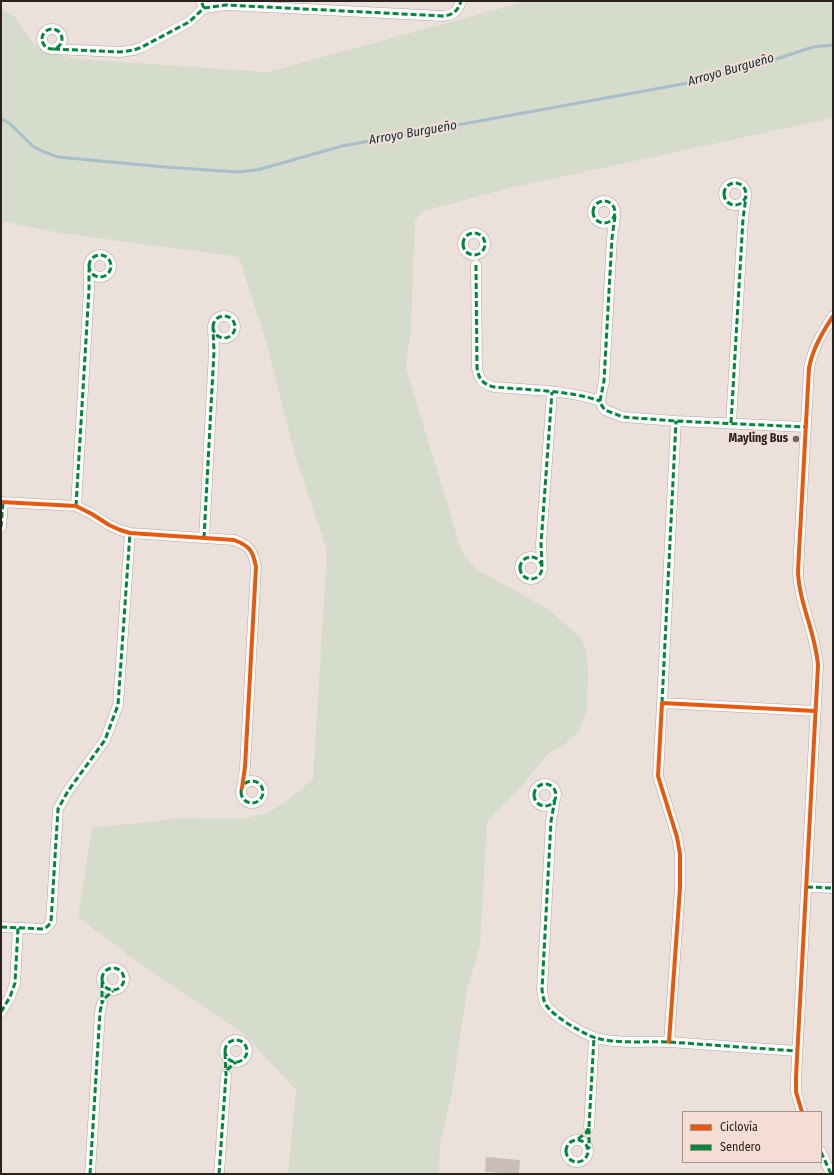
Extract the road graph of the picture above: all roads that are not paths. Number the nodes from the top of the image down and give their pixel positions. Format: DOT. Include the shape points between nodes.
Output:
graph roads {
  1 [pos="461,1"];
  2 [pos="202,5"];
  3 [pos="63,40"];
  4 [pos="54,49"];
  5 [pos="74,50"];
  6 [pos="746,197"];
  7 [pos="734,205"];
  8 [pos="615,216"];
  9 [pos="743,219"];
  10 [pos="603,224"];
  11 [pos="612,238"];
  12 [pos="481,252"];
  13 [pos="469,253"];
  14 [pos="476,265"];
  15 [pos="89,269"];
  16 [pos="100,278"];
  17 [pos="89,290"];
  18 [pos="833,316"];
  19 [pos="214,329"];
  20 [pos="224,338"];
  21 [pos="214,351"];
  22 [pos="552,392"];
  23 [pos="600,401"];
  24 [pos="676,421"];
  25 [pos="731,423"];
  26 [pos="806,427"];
  27 [pos="2,502"];
  28 [pos="76,506"];
  29 [pos="1,527"];
  30 [pos="130,533"];
  31 [pos="204,538"];
  32 [pos="541,544"];
  33 [pos="531,557"];
  34 [pos="542,566"];
  35 [pos="662,703"];
  36 [pos="816,711"];
  37 [pos="245,766"];
  38 [pos="254,781"];
  39 [pos="242,788"];
  40 [pos="555,799"];
  41 [pos="543,806"];
  42 [pos="551,821"];
  43 [pos="807,886"];
  44 [pos="833,888"];
  45 [pos="1,927"];
  46 [pos="18,928"];
  47 [pos="102,982"];
  48 [pos="113,990"];
  49 [pos="102,1003"];
  50 [pos="1,1012"];
  51 [pos="594,1037"];
  52 [pos="669,1042"];
  53 [pos="797,1051"];
  54 [pos="225,1053"];
  55 [pos="236,1062"];
  56 [pos="226,1075"];
  57 [pos="802,1111"];
  58 [pos="589,1127"];
  59 [pos="578,1139"];
  60 [pos="589,1149"];
  61 [pos="822,1154"];
  62 [pos="90,1174"];
  63 [pos="219,1174"];
  64 [pos="831,1174"];
  1 -- 2 [label="street" via="452,15 443,16 226,4"];
  2 -- 5 [label="street" via="189,22 134,50"];
  3 -- 4 [label="street" via="60,46"];
  3 -- 4 [label="street" via="61,33 55,29 43,33 42,43 47,48"];
  3 -- 5 [label="street"];
  4 -- 5 [label="street"];
  6 -- 7 [label="street" via="741,203"];
  6 -- 7 [label="street" via="746,190 741,184 734,182 728,185 724,192 725,199"];
  6 -- 9 [label="street"];
  7 -- 9 [label="street"];
  8 -- 10 [label="street" via="611,222"];
  8 -- 10 [label="street" via="615,209 611,203 604,201 597,204 593,214 597,221"];
  8 -- 11 [label="street"];
  9 -- 25 [label="street"];
  10 -- 11 [label="street"];
  11 -- 23 [label="street" via="604,381"];
  12 -- 13 [label="street" via="475,255"];
  12 -- 13 [label="street" via="485,246 484,239 478,234 471,234 464,244"];
  12 -- 14 [label="street"];
  13 -- 14 [label="street"];
  14 -- 22 [label="street" via="478,375 486,384 494,386"];
  15 -- 16 [label="street" via="93,275"];
  15 -- 16 [label="street" via="92,258 98,255 105,256 110,262 111,269 107,275"];
  15 -- 17 [label="street"];
  16 -- 17 [label="street"];
  17 -- 28 [label="street"];
  18 -- 26 [label="street" via="816,344 811,359"];
  19 -- 20 [label="street" via="217,336"];
  19 -- 20 [label="street" via="214,322 219,317 233,319 236,330 231,336"];
  19 -- 21 [label="street"];
  20 -- 21 [label="street" via="216,345"];
  21 -- 31 [label="street"];
  22 -- 23 [label="street"];
  22 -- 32 [label="street"];
  23 -- 24 [label="street" via="605,410 623,417"];
  24 -- 25 [label="street"];
  24 -- 35 [label="street"];
  25 -- 26 [label="street"];
  26 -- 36 [label="street" via="798,586 817,652"];
  27 -- 28 [label="street"];
  27 -- 29 [label="street"];
  28 -- 30 [label="street" via="109,525"];
  30 -- 31 [label="street"];
  30 -- 46 [label="street" via="118,705 105,740 58,809 51,922 44,929"];
  31 -- 37 [label="street" via="242,543 252,552 256,567"];
  32 -- 33 [label="street" via="539,550"];
  32 -- 34 [label="street"];
  33 -- 34 [label="street" via="538,560"];
  33 -- 34 [label="street" via="524,559 520,566 521,573 526,578 536,579 541,573"];
  35 -- 36 [label="street"];
  35 -- 52 [label="street" via="658,776 680,854"];
  36 -- 43 [label="street"];
  37 -- 38 [label="street"];
  37 -- 39 [label="street"];
  38 -- 39 [label="street" via="246,782"];
  38 -- 39 [label="street" via="262,787 263,794 260,800 253,803 246,801 241,795"];
  40 -- 41 [label="street" via="550,805"];
  40 -- 41 [label="street" via="555,792 551,786 537,786 534,800"];
  40 -- 42 [label="street"];
  41 -- 42 [label="street"];
  42 -- 51 [label="street" via="543,998 552,1012 561,1019"];
  43 -- 44 [label="street"];
  43 -- 53 [label="street"];
  45 -- 46 [label="street"];
  46 -- 50 [label="street" via="15,983"];
  47 -- 48 [label="street" via="106,988"];
  47 -- 48 [label="street" via="105,971 111,968 118,969 123,975 124,982 120,988"];
  47 -- 49 [label="street"];
  48 -- 49 [label="street"];
  49 -- 62 [label="street"];
  51 -- 52 [label="street" via="606,1040"];
  51 -- 58 [label="street"];
  52 -- 53 [label="street"];
  53 -- 57 [label="street" via="796,1092"];
  54 -- 55 [label="street" via="229,1060"];
  54 -- 55 [label="street" via="226,1046 231,1041 245,1043 247,1054 243,1060"];
  54 -- 56 [label="street"];
  55 -- 56 [label="street" via="228,1069"];
  56 -- 63 [label="street"];
  58 -- 59 [label="street"];
  58 -- 60 [label="street"];
  59 -- 60 [label="street" via="585,1142"];
  59 -- 60 [label="street" via="568,1144 568,1158 575,1162 582,1161"];
  61 -- 64 [label="street"];
}
